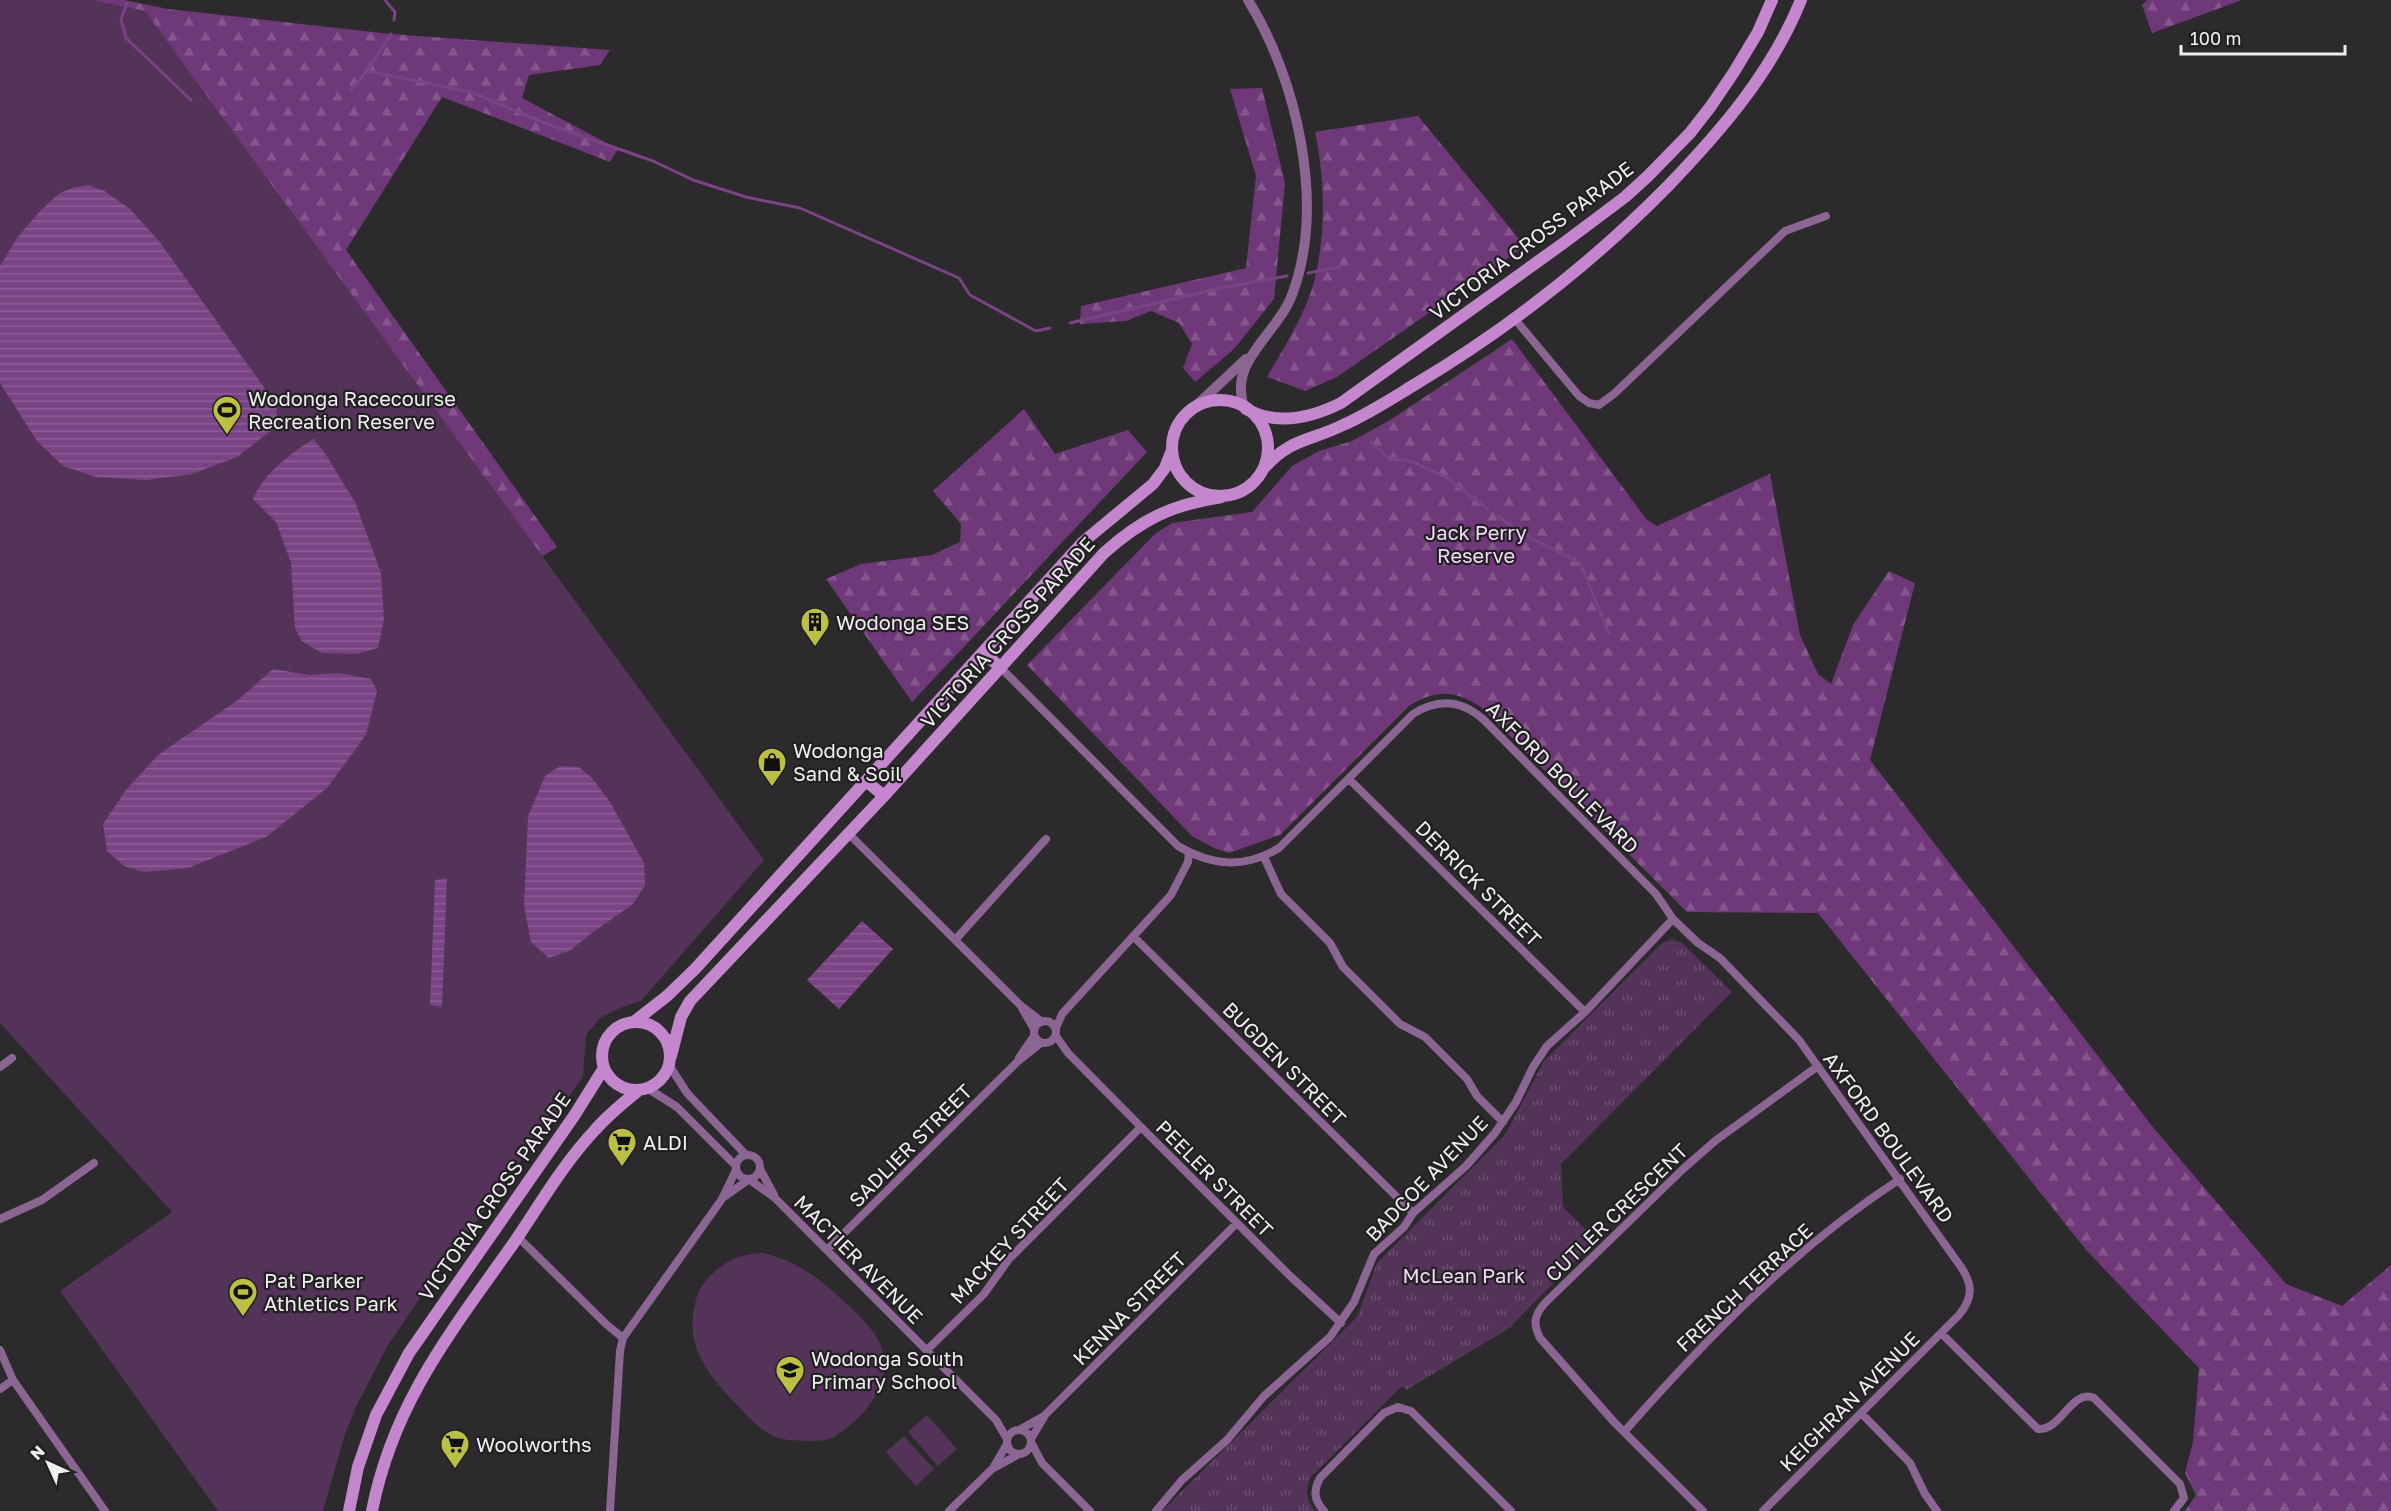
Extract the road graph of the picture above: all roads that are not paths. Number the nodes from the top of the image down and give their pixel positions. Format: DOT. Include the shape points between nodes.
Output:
graph roads {
  1 [pos="1248,0"];
  2 [pos="1772,0"];
  3 [pos="1801,0"];
  4 [pos="1826,216"];
  5 [pos="1514,318"];
  6 [pos="1255,350"];
  7 [pos="1198,404"];
  8 [pos="1245,408"];
  9 [pos="1172,450"];
  10 [pos="1265,467"];
  11 [pos="1222,497"];
  12 [pos="983,652"];
  13 [pos="1001,668"];
  14 [pos="1349,779"];
  15 [pos="866,780"];
  16 [pos="884,796"];
  17 [pos="848,833"];
  18 [pos="1046,839"];
  19 [pos="1189,852"];
  20 [pos="1264,857"];
  21 [pos="1673,919"];
  22 [pos="1133,936"];
  23 [pos="955,940"];
  24 [pos="1020,1005"];
  25 [pos="1585,1012"];
  26 [pos="635,1021"];
  27 [pos="1049,1032"];
  28 [pos="1034,1033"];
  29 [pos="12,1058"];
  30 [pos="670,1060"];
  31 [pos="1016,1063"];
  32 [pos="1818,1066"];
  33 [pos="0,1067"];
  34 [pos="604,1068"];
  35 [pos="643,1089"];
  36 [pos="1503,1122"];
  37 [pos="1141,1127"];
  38 [pos="746,1155"];
  39 [pos="94,1162"];
  40 [pos="736,1168"];
  41 [pos="760,1169"];
  42 [pos="1900,1179"];
  43 [pos="749,1180"];
  44 [pos="775,1198"];
  45 [pos="722,1199"];
  46 [pos="1413,1212"];
  47 [pos="0,1219"];
  48 [pos="1237,1223"];
  49 [pos="518,1237"];
  50 [pos="827,1250"];
  51 [pos="1959,1315"];
  52 [pos="1341,1323"];
  53 [pos="1941,1333"];
  54 [pos="623,1338"];
  55 [pos="0,1350"];
  56 [pos="927,1350"];
  57 [pos="13,1380"];
  58 [pos="0,1389"];
  59 [pos="1862,1413"];
  60 [pos="1044,1416"];
  61 [pos="996,1420"];
  62 [pos="1018,1430"];
  63 [pos="1624,1432"];
  64 [pos="1031,1441"];
  65 [pos="1007,1442"];
  66 [pos="1020,1454"];
  67 [pos="1042,1463"];
  68 [pos="992,1469"];
  69 [pos="105,1511"];
  70 [pos="349,1511"];
  71 [pos="372,1511"];
  72 [pos="610,1511"];
  73 [pos="949,1511"];
  74 [pos="1090,1511"];
  75 [pos="1156,1511"];
  76 [pos="1324,1511"];
  77 [pos="1511,1511"];
  78 [pos="1703,1511"];
  79 [pos="1763,1511"];
  80 [pos="1937,1511"];
  81 [pos="2174,1511"];
  1 -- 6 [label="street" via="1266,29 1287,81 1302,147 1306,193 1304,237 1294,287 1282,315"];
  2 -- 8 [label="main road, VICTORIA CROSS PARADE" via="1758,32 1711,106 1670,155 1625,197 1341,403 1315,414 1281,419 1266,418"];
  3 -- 5 [label="main road" via="1770,61 1707,146 1578,269"];
  4 -- 5 [label="street" via="1785,231 1599,405 1579,396"];
  5 -- 10 [label="main road" via="1429,376 1355,419 1287,446"];
  6 -- 7 [label="street"];
  6 -- 8 [label="street" via="1239,383"];
  7 -- 8 [label="main road" via="1218,400"];
  7 -- 9 [label="main road" via="1181,420"];
  8 -- 10 [label="main road" via="1259,423 1266,440"];
  9 -- 11 [label="main road" via="1187,483 1208,495"];
  9 -- 12 [label="main road, VICTORIA CROSS PARADE" via="1153,484 1083,542"];
  10 -- 11 [label="main road" via="1248,487"];
  11 -- 13 [label="main road, VICTORIA CROSS PARADE" via="1170,508 1131,530 1104,553"];
  12 -- 13 [label="main road"];
  12 -- 15 [label="main road, VICTORIA CROSS PARADE"];
  13 -- 16 [label="main road, VICTORIA CROSS PARADE"];
  13 -- 19 [label="street, AXFORD BOULEVARD" via="1163,833"];
  14 -- 20 [label="street, AXFORD BOULEVARD" via="1279,848"];
  14 -- 21 [label="street, AXFORD BOULEVARD" via="1413,714 1442,702 1460,704 1484,720 1656,894"];
  14 -- 25 [label="street, DERRICK STREET"];
  15 -- 16 [label="main road"];
  15 -- 26 [label="main road, VICTORIA CROSS PARADE" via="694,969"];
  16 -- 17 [label="main road, VICTORIA CROSS PARADE"];
  17 -- 23 [label="street, PEELER STREET"];
  17 -- 30 [label="main road, VICTORIA CROSS PARADE" via="690,1001 681,1017"];
  18 -- 23 [label="street"];
  19 -- 20 [label="street, AXFORD BOULEVARD" via="1205,859 1231,862"];
  19 -- 22 [label="street, SADLIER STREET" via="1186,869 1171,895"];
  20 -- 36 [label="street" via="1281,894 1330,943 1343,967 1400,1024 1425,1037"];
  21 -- 25 [label="street, BADCOE AVENUE"];
  21 -- 32 [label="street, AXFORD BOULEVARD" via="1720,958 1799,1040"];
  22 -- 27 [label="street, SADLIER STREET"];
  22 -- 46 [label="street, BUGDEN STREET"];
  23 -- 24 [label="street, PEELER STREET"];
  24 -- 27 [label="street, PEELER STREET"];
  24 -- 28 [label="street, PEELER STREET"];
  25 -- 36 [label="street, BADCOE AVENUE" via="1539,1056"];
  26 -- 30 [label="main road" via="657,1028 664,1036"];
  26 -- 34 [label="main road" via="615,1028 607,1036 601,1056"];
  27 -- 28 [label="street, SADLIER STREET"];
  27 -- 28 [label="street, PEELER STREET"];
  27 -- 31 [label="street, SADLIER STREET"];
  27 -- 37 [label="street, PEELER STREET"];
  28 -- 31 [label="street, SADLIER STREET"];
  29 -- 33 [label="street"];
  30 -- 35 [label="main road" via="661,1079"];
  30 -- 38 [label="street" via="687,1093"];
  31 -- 50 [label="street, SADLIER STREET"];
  32 -- 42 [label="street, AXFORD BOULEVARD"];
  32 -- 63 [label="street, CUTLER CRESCENT" via="1683,1169 1537,1313 1534,1322 1540,1338"];
  34 -- 35 [label="main road" via="622,1087"];
  34 -- 70 [label="main road, VICTORIA CROSS PARADE" via="409,1353 376,1415 358,1467"];
  35 -- 40 [label="street" via="676,1107"];
  35 -- 49 [label="main road" via="594,1131"];
  36 -- 46 [label="street, BADCOE AVENUE" via="1466,1166"];
  37 -- 48 [label="street, PEELER STREET"];
  37 -- 56 [label="street, MACKEY STREET" via="1009,1259 984,1294"];
  38 -- 40 [label="street" via="739,1159"];
  38 -- 41 [label="street" via="757,1159"];
  39 -- 47 [label="street" via="42,1200"];
  40 -- 43 [label="street" via="740,1177"];
  40 -- 45 [label="street"];
  41 -- 43 [label="street"];
  41 -- 44 [label="street, MACTIER AVENUE"];
  42 -- 51 [label="street, AXFORD BOULEVARD" via="1967,1276 1970,1296"];
  42 -- 63 [label="street, FRENCH TERRACE" via="1767,1283 1720,1327"];
  43 -- 44 [label="street, MACTIER AVENUE"];
  43 -- 45 [label="street"];
  44 -- 50 [label="street, MACTIER AVENUE"];
  45 -- 54 [label="street"];
  46 -- 52 [label="street, BADCOE AVENUE" via="1404,1227 1374,1254"];
  48 -- 52 [label="street, PEELER STREET"];
  48 -- 60 [label="street, KENNA STREET"];
  49 -- 54 [label="street"];
  49 -- 71 [label="main road" via="413,1392 378,1479"];
  50 -- 56 [label="street, MACTIER AVENUE"];
  51 -- 53 [label="street, KEIGHRAN AVENUE"];
  52 -- 75 [label="street, BADCOE AVENUE" via="1264,1396 1227,1440 1195,1466"];
  53 -- 59 [label="street, KEIGHRAN AVENUE"];
  53 -- 81 [label="street" via="2038,1429 2051,1426 2084,1396 2094,1398 2180,1484 2184,1498"];
  54 -- 72 [label="street"];
  55 -- 57 [label="street"];
  56 -- 61 [label="street, MACTIER AVENUE"];
  57 -- 58 [label="street"];
  57 -- 69 [label="street"];
  59 -- 79 [label="street, KEIGHRAN AVENUE"];
  59 -- 80 [label="street" via="1910,1463"];
  60 -- 62 [label="street, KENNA STREET"];
  60 -- 64 [label="street, KENNA STREET"];
  61 -- 62 [label="street, MACTIER AVENUE"];
  61 -- 65 [label="street, MACTIER AVENUE"];
  62 -- 64 [label="street" via="1026,1431"];
  62 -- 65 [label="street"];
  63 -- 78 [label="street, CUTLER CRESCENT"];
  64 -- 66 [label="street" via="1029,1450"];
  64 -- 67 [label="street"];
  65 -- 66 [label="street" via="1011,1452"];
  65 -- 68 [label="street"];
  66 -- 67 [label="street"];
  66 -- 68 [label="street"];
  67 -- 74 [label="street"];
  68 -- 73 [label="street"];
  76 -- 77 [label="street" via="1315,1497 1320,1478 1383,1413 1398,1407 1411,1411"];
}
